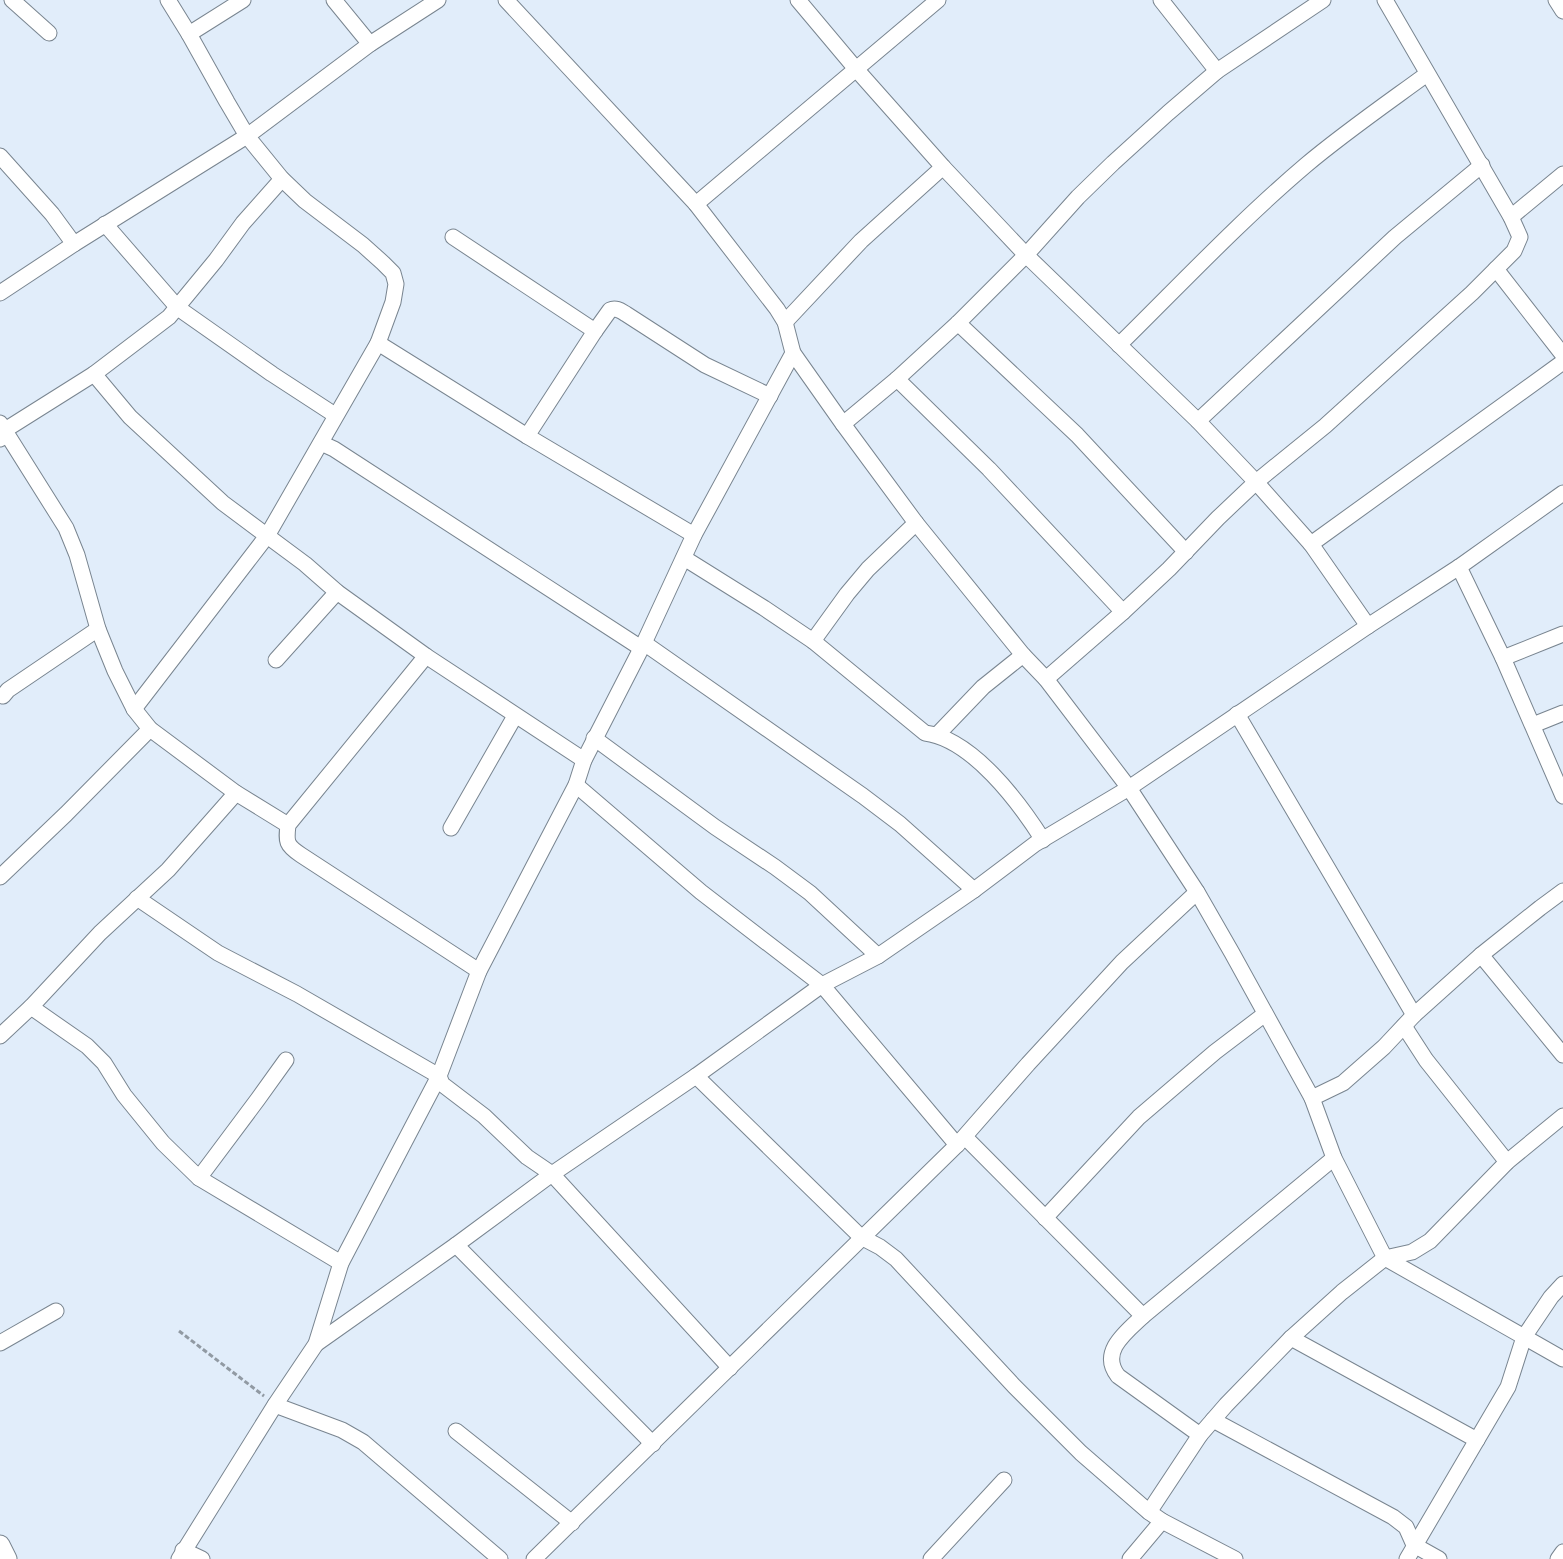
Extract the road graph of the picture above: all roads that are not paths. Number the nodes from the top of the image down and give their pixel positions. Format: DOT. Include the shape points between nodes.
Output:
graph roads {
  1 [pos="12,0"];
  2 [pos="168,0"];
  3 [pos="244,0"];
  4 [pos="334,0"];
  5 [pos="438,0"];
  6 [pos="506,0"];
  7 [pos="798,0"];
  8 [pos="938,0"];
  9 [pos="1161,0"];
  10 [pos="1324,0"];
  11 [pos="1556,0"];
  12 [pos="1391,3"];
  13 [pos="1307,4"];
  14 [pos="1563,10"];
  15 [pos="49,33"];
  16 [pos="189,34"];
  17 [pos="370,44"];
  18 [pos="856,69"];
  19 [pos="1217,71"];
  20 [pos="1428,74"];
  21 [pos="247,136"];
  22 [pos="0,156"];
  23 [pos="1482,165"];
  24 [pos="943,167"];
  25 [pos="1563,174"];
  26 [pos="282,179"];
  27 [pos="696,204"];
  28 [pos="1512,217"];
  29 [pos="105,224"];
  30 [pos="453,237"];
  31 [pos="74,244"];
  32 [pos="1026,256"];
  33 [pos="1496,269"];
  34 [pos="0,293"];
  35 [pos="178,308"];
  36 [pos="785,322"];
  37 [pos="958,323"];
  38 [pos="595,331"];
  39 [pos="378,343"];
  40 [pos="1119,345"];
  41 [pos="793,354"];
  42 [pos="1563,355"];
  43 [pos="1563,362"];
  44 [pos="94,374"];
  45 [pos="897,378"];
  46 [pos="770,396"];
  47 [pos="335,415"];
  48 [pos="1198,421"];
  49 [pos="843,424"];
  50 [pos="2,430"];
  51 [pos="527,436"];
  52 [pos="321,443"];
  53 [pos="1256,482"];
  54 [pos="1563,493"];
  55 [pos="916,523"];
  56 [pos="694,534"];
  57 [pos="267,536"];
  58 [pos="1312,544"];
  59 [pos="1186,552"];
  60 [pos="684,558"];
  61 [pos="1459,567"];
  62 [pos="337,592"];
  63 [pos="1123,612"];
  64 [pos="1368,626"];
  65 [pos="98,629"];
  66 [pos="1563,634"];
  67 [pos="813,641"];
  68 [pos="643,645"];
  69 [pos="1023,655"];
  70 [pos="426,656"];
  71 [pos="1503,658"];
  72 [pos="276,660"];
  73 [pos="1046,679"];
  74 [pos="3,696"];
  75 [pos="134,709"];
  76 [pos="1237,714"];
  77 [pos="1563,714"];
  78 [pos="514,716"];
  79 [pos="1533,725"];
  80 [pos="150,729"];
  81 [pos="937,735"];
  82 [pos="594,738"];
  83 [pos="584,760"];
  84 [pos="576,785"];
  85 [pos="1129,788"];
  86 [pos="236,793"];
  87 [pos="1563,796"];
  88 [pos="288,825"];
  89 [pos="451,828"];
  90 [pos="1043,840"];
  91 [pos="0,877"];
  92 [pos="974,890"];
  93 [pos="1563,891"];
  94 [pos="1197,892"];
  95 [pos="137,898"];
  96 [pos="1481,955"];
  97 [pos="878,956"];
  98 [pos="479,971"];
  99 [pos="822,985"];
  100 [pos="31,1007"];
  101 [pos="1265,1014"];
  102 [pos="1414,1015"];
  103 [pos="1404,1026"];
  104 [pos="0,1036"];
  105 [pos="1563,1055"];
  106 [pos="286,1060"];
  107 [pos="439,1076"];
  108 [pos="696,1076"];
  109 [pos="1312,1098"];
  110 [pos="1563,1116"];
  111 [pos="961,1141"];
  112 [pos="1334,1158"];
  113 [pos="1508,1162"];
  114 [pos="552,1174"];
  115 [pos="199,1178"];
  116 [pos="1045,1218"];
  117 [pos="861,1237"];
  118 [pos="456,1245"];
  119 [pos="1385,1258"];
  120 [pos="341,1263"];
  121 [pos="1563,1284"];
  122 [pos="56,1311"];
  123 [pos="1143,1316"];
  124 [pos="1524,1337"];
  125 [pos="1291,1338"];
  126 [pos="0,1343"];
  127 [pos="316,1344"];
  128 [pos="1563,1359"];
  129 [pos="730,1368"];
  130 [pos="275,1405"];
  131 [pos="1213,1420"];
  132 [pos="456,1431"];
  133 [pos="1200,1435"];
  134 [pos="1477,1440"];
  135 [pos="653,1444"];
  136 [pos="1004,1480"];
  137 [pos="1149,1512"];
  138 [pos="1162,1521"];
  139 [pos="572,1523"];
  140 [pos="0,1545"];
  141 [pos="1414,1545"];
  142 [pos="1563,1552"];
  143 [pos="181,1554"];
  144 [pos="7,1559"];
  145 [pos="202,1559"];
  146 [pos="500,1559"];
  147 [pos="534,1559"];
  148 [pos="931,1559"];
  149 [pos="1130,1559"];
  150 [pos="1235,1559"];
  151 [pos="1407,1559"];
  152 [pos="1439,1559"];
  153 [pos="1558,1559"];
  1 -- 15 [label="street"];
  2 -- 16 [label="street"];
  3 -- 16 [label="street"];
  4 -- 17 [label="street"];
  5 -- 17 [label="street"];
  6 -- 27 [label="street"];
  7 -- 18 [label="street"];
  8 -- 18 [label="street"];
  9 -- 19 [label="street"];
  10 -- 13 [label="street"];
  11 -- 14 [label="street"];
  12 -- 20 [label="street"];
  13 -- 19 [label="street"];
  16 -- 21 [label="street"];
  17 -- 21 [label="street"];
  18 -- 24 [label="street"];
  18 -- 27 [label="street"];
  19 -- 32 [label="street" via="1112,162"];
  20 -- 23 [label="street"];
  20 -- 40 [label="street" via="1305,166"];
  21 -- 26 [label="street"];
  21 -- 29 [label="street"];
  22 -- 31 [label="street"];
  23 -- 28 [label="street"];
  23 -- 48 [label="street" via="1395,236"];
  24 -- 32 [label="street"];
  24 -- 36 [label="street" via="861,241"];
  25 -- 28 [label="street"];
  26 -- 35 [label="street" via="243,223"];
  26 -- 39 [label="street" via="305,201 364,245 393,273 396,284 393,302"];
  27 -- 36 [label="street"];
  28 -- 33 [label="street" via="1520,241"];
  29 -- 31 [label="street"];
  29 -- 35 [label="street"];
  30 -- 38 [label="street"];
  31 -- 34 [label="street"];
  32 -- 37 [label="street"];
  32 -- 40 [label="street"];
  33 -- 42 [label="street"];
  33 -- 53 [label="street" via="1325,426"];
  35 -- 44 [label="street"];
  35 -- 47 [label="street"];
  36 -- 41 [label="street"];
  37 -- 45 [label="street"];
  37 -- 59 [label="street" via="1077,436"];
  38 -- 46 [label="street" via="610,310 619,310 705,365"];
  38 -- 51 [label="street"];
  39 -- 47 [label="street"];
  39 -- 51 [label="street"];
  40 -- 48 [label="street"];
  41 -- 46 [label="street"];
  41 -- 49 [label="street"];
  43 -- 58 [label="street"];
  44 -- 50 [label="street"];
  44 -- 57 [label="street" via="158,444 223,503"];
  45 -- 49 [label="street"];
  45 -- 63 [label="street" via="989,469"];
  46 -- 56 [label="street"];
  47 -- 52 [label="street"];
  48 -- 53 [label="street"];
  49 -- 55 [label="street"];
  50 -- 65 [label="street" via="66,528"];
  51 -- 56 [label="street"];
  52 -- 57 [label="street"];
  52 -- 68 [label="street"];
  53 -- 58 [label="street"];
  53 -- 59 [label="street"];
  54 -- 61 [label="street"];
  55 -- 67 [label="street" via="868,569"];
  55 -- 69 [label="street"];
  56 -- 60 [label="street"];
  57 -- 62 [label="street"];
  57 -- 75 [label="street"];
  58 -- 64 [label="street"];
  59 -- 63 [label="street"];
  60 -- 67 [label="street"];
  60 -- 68 [label="street"];
  61 -- 64 [label="street"];
  61 -- 71 [label="street"];
  62 -- 70 [label="street"];
  62 -- 72 [label="street"];
  63 -- 73 [label="street"];
  64 -- 76 [label="street"];
  65 -- 74 [label="street"];
  65 -- 75 [label="street"];
  66 -- 71 [label="street"];
  67 -- 81 [label="street" via="925,733"];
  68 -- 82 [label="street"];
  68 -- 92 [label="street" via="863,796 900,824"];
  69 -- 73 [label="street"];
  69 -- 81 [label="street" via="982,687"];
  70 -- 78 [label="street"];
  70 -- 88 [label="street"];
  71 -- 79 [label="street"];
  73 -- 85 [label="street"];
  75 -- 80 [label="street"];
  76 -- 85 [label="street"];
  76 -- 102 [label="street"];
  77 -- 79 [label="street"];
  78 -- 83 [label="street"];
  78 -- 89 [label="street"];
  79 -- 87 [label="street"];
  80 -- 86 [label="street"];
  80 -- 91 [label="street"];
  81 -- 90 [label="street" via="965,749 996,778"];
  82 -- 83 [label="street"];
  82 -- 97 [label="street" via="810,893"];
  83 -- 84 [label="street"];
  84 -- 98 [label="street"];
  84 -- 99 [label="street" via="701,892"];
  85 -- 90 [label="street"];
  85 -- 94 [label="street"];
  86 -- 88 [label="street"];
  86 -- 95 [label="street" via="168,870"];
  88 -- 98 [label="street" via="286,840 290,848"];
  90 -- 92 [label="street"];
  92 -- 97 [label="street"];
  93 -- 96 [label="street"];
  94 -- 101 [label="street"];
  94 -- 111 [label="street" via="1103,982"];
  95 -- 100 [label="street"];
  95 -- 107 [label="street" via="218,952"];
  96 -- 102 [label="street"];
  96 -- 105 [label="street"];
  97 -- 99 [label="street"];
  98 -- 107 [label="street"];
  99 -- 108 [label="street"];
  99 -- 111 [label="street"];
  100 -- 104 [label="street"];
  100 -- 115 [label="street" via="87,1046 104,1063 124,1095 163,1144"];
  101 -- 109 [label="street"];
  101 -- 116 [label="street" via="1138,1117"];
  102 -- 103 [label="street"];
  103 -- 109 [label="street" via="1343,1083"];
  103 -- 113 [label="street" via="1426,1060"];
  106 -- 115 [label="street"];
  107 -- 114 [label="street" via="442,1084 484,1116 527,1158"];
  107 -- 120 [label="street"];
  108 -- 114 [label="street"];
  108 -- 117 [label="street"];
  109 -- 112 [label="street"];
  110 -- 113 [label="street"];
  111 -- 116 [label="street"];
  111 -- 117 [label="street"];
  112 -- 119 [label="street"];
  112 -- 123 [label="street"];
  113 -- 119 [label="street" via="1430,1241 1412,1252"];
  114 -- 118 [label="street"];
  114 -- 129 [label="street"];
  115 -- 120 [label="street"];
  116 -- 123 [label="street"];
  117 -- 129 [label="street"];
  117 -- 137 [label="street" via="896,1259 1081,1453"];
  118 -- 127 [label="street"];
  118 -- 135 [label="street"];
  119 -- 124 [label="street"];
  119 -- 125 [label="street"];
  120 -- 127 [label="street"];
  121 -- 124 [label="street" via="1550,1297"];
  122 -- 126 [label="street"];
  123 -- 133 [label="street" via="1115,1346 1110,1363 1112,1369"];
  124 -- 128 [label="street"];
  124 -- 134 [label="street" via="1508,1387"];
  125 -- 131 [label="street"];
  125 -- 134 [label="street"];
  127 -- 130 [label="street"];
  129 -- 135 [label="street"];
  130 -- 143 [label="street"];
  130 -- 146 [label="street" via="342,1430 363,1442"];
  131 -- 133 [label="street"];
  131 -- 141 [label="street" via="1393,1517 1406,1527"];
  132 -- 139 [label="street"];
  133 -- 137 [label="street"];
  134 -- 141 [label="street"];
  135 -- 139 [label="street"];
  136 -- 148 [label="street"];
  137 -- 138 [label="street"];
  138 -- 149 [label="street"];
  138 -- 150 [label="street"];
  139 -- 147 [label="street"];
  140 -- 144 [label="street"];
  141 -- 151 [label="street"];
  141 -- 152 [label="street"];
  142 -- 153 [label="street"];
  143 -- 145 [label="street"];
}
